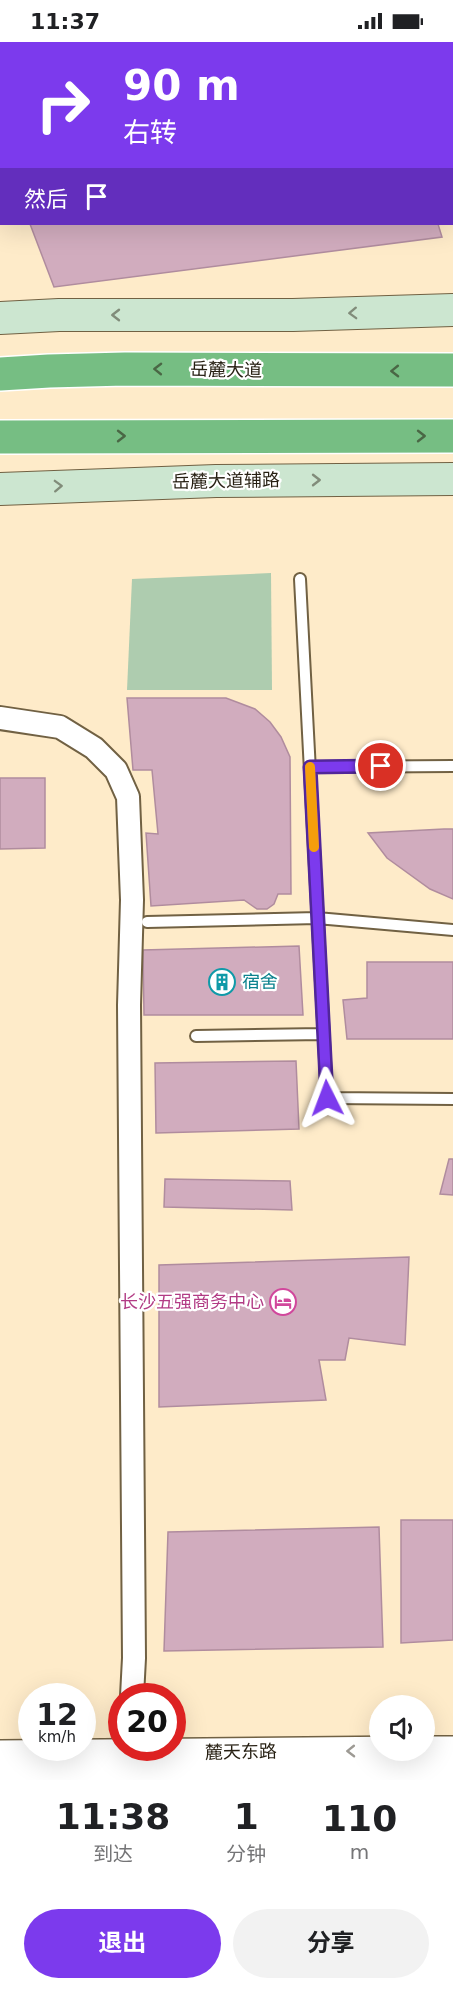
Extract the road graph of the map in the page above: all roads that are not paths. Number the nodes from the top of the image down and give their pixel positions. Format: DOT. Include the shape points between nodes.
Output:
graph roads {
  1 [pos="453,310"];
  2 [pos="0,318"];
  3 [pos="453,370"];
  4 [pos="0,374"];
  5 [pos="453,436"];
  6 [pos="0,437"];
  7 [pos="453,479"];
  8 [pos="0,489"];
  9 [pos="300,579"];
  10 [pos="0,718"];
  11 [pos="453,766"];
  12 [pos="310,767"];
  13 [pos="317,918"];
  14 [pos="147,922"];
  15 [pos="453,930"];
  16 [pos="323,1034"];
  17 [pos="196,1036"];
  18 [pos="453,1099"];
  19 [pos="133,1683"];
  20 [pos="435,1750"];
  21 [pos="453,1750"];
  22 [pos="369,1751"];
  23 [pos="0,1754"];
  24 [pos="186,1757"];
  25 [pos="108,1758"];
  26 [pos="115,1761"];
  27 [pos="171,1761"];
  28 [pos="453,1774"];
  29 [pos="0,1778"];
  1 -- 2 [label="main road, one-way"];
  3 -- 4 [label="highway, 岳麓大道, one-way" via="126,369"];
  6 -- 5 [label="highway, one-way"];
  8 -- 7 [label="main road, 岳麓大道辅路, one-way" via="216,481"];
  9 -- 12 [label="lane"];
  10 -- 19 [label="street" via="60,727 94,748 116,770 128,797 132,900 129,1005"];
  11 -- 12 [label="lane"];
  12 -- 13 [label="lane"];
  13 -- 14 [label="lane"];
  13 -- 15 [label="lane"];
  13 -- 16 [label="lane"];
  16 -- 17 [label="lane"];
  16 -- 18 [label="lane" via="327,1098"];
  20 -- 21 [label="street"];
  22 -- 24 [label="street, 麓天东路, one-way"];
  23 -- 25 [label="street, 麓天东路"];
  26 -- 29 [label="street"];
  27 -- 28 [label="street"];
}
